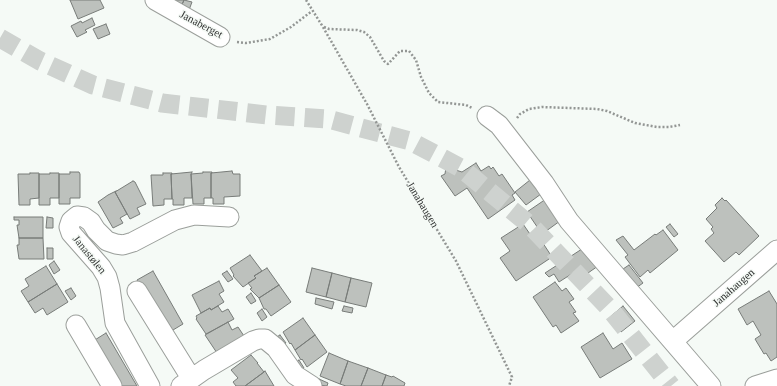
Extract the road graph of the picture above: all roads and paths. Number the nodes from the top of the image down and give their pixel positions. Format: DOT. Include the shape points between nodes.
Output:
graph roads {
  1 [pos="155,0"];
  2 [pos="306,0"];
  3 [pos="312,11"];
  4 [pos="323,27"];
  5 [pos="220,37"];
  6 [pos="487,116"];
  7 [pos="680,125"];
  8 [pos="506,134"];
  9 [pos="229,216"];
  10 [pos="777,250"];
  11 [pos="137,291"];
  12 [pos="76,325"];
  13 [pos="673,341"];
  14 [pos="777,379"];
  15 [pos="186,382"];
  16 [pos="112,386"];
  17 [pos="150,386"];
  18 [pos="312,386"];
  19 [pos="509,386"];
  20 [pos="711,386"];
  21 [pos="755,386"];
  1 -- 5 [label="street, Janaberget"];
  2 -- 3 [label="path, Janahaugen"];
  3 -- 4 [label="path, Janahaugen"];
  3 -- 5 [label="path, Janaberget" via="270,39 246,43"];
  4 -- 6 [label="path" via="364,32 388,64 400,51 409,51 416,60 429,93 438,102 466,104"];
  4 -- 19 [label="path, Janahaugen" via="399,167 456,261 512,377"];
  6 -- 8 [label="street"];
  7 -- 8 [label="path" via="657,127 635,123 597,109 542,107 529,109 520,114"];
  8 -- 13 [label="street" via="544,183 569,221"];
  9 -- 17 [label="street, Janastølen" via="194,215 175,220 133,242 123,244 107,241 84,217 77,216 71,221 71,233 107,277 115,323"];
  10 -- 13 [label="street, Janahaugen"];
  11 -- 15 [label="street"];
  12 -- 16 [label="street"];
  13 -- 20 [label="street"];
  14 -- 21 [label="street"];
  15 -- 18 [label="street" via="253,341 265,339 276,348 295,375"];
}
